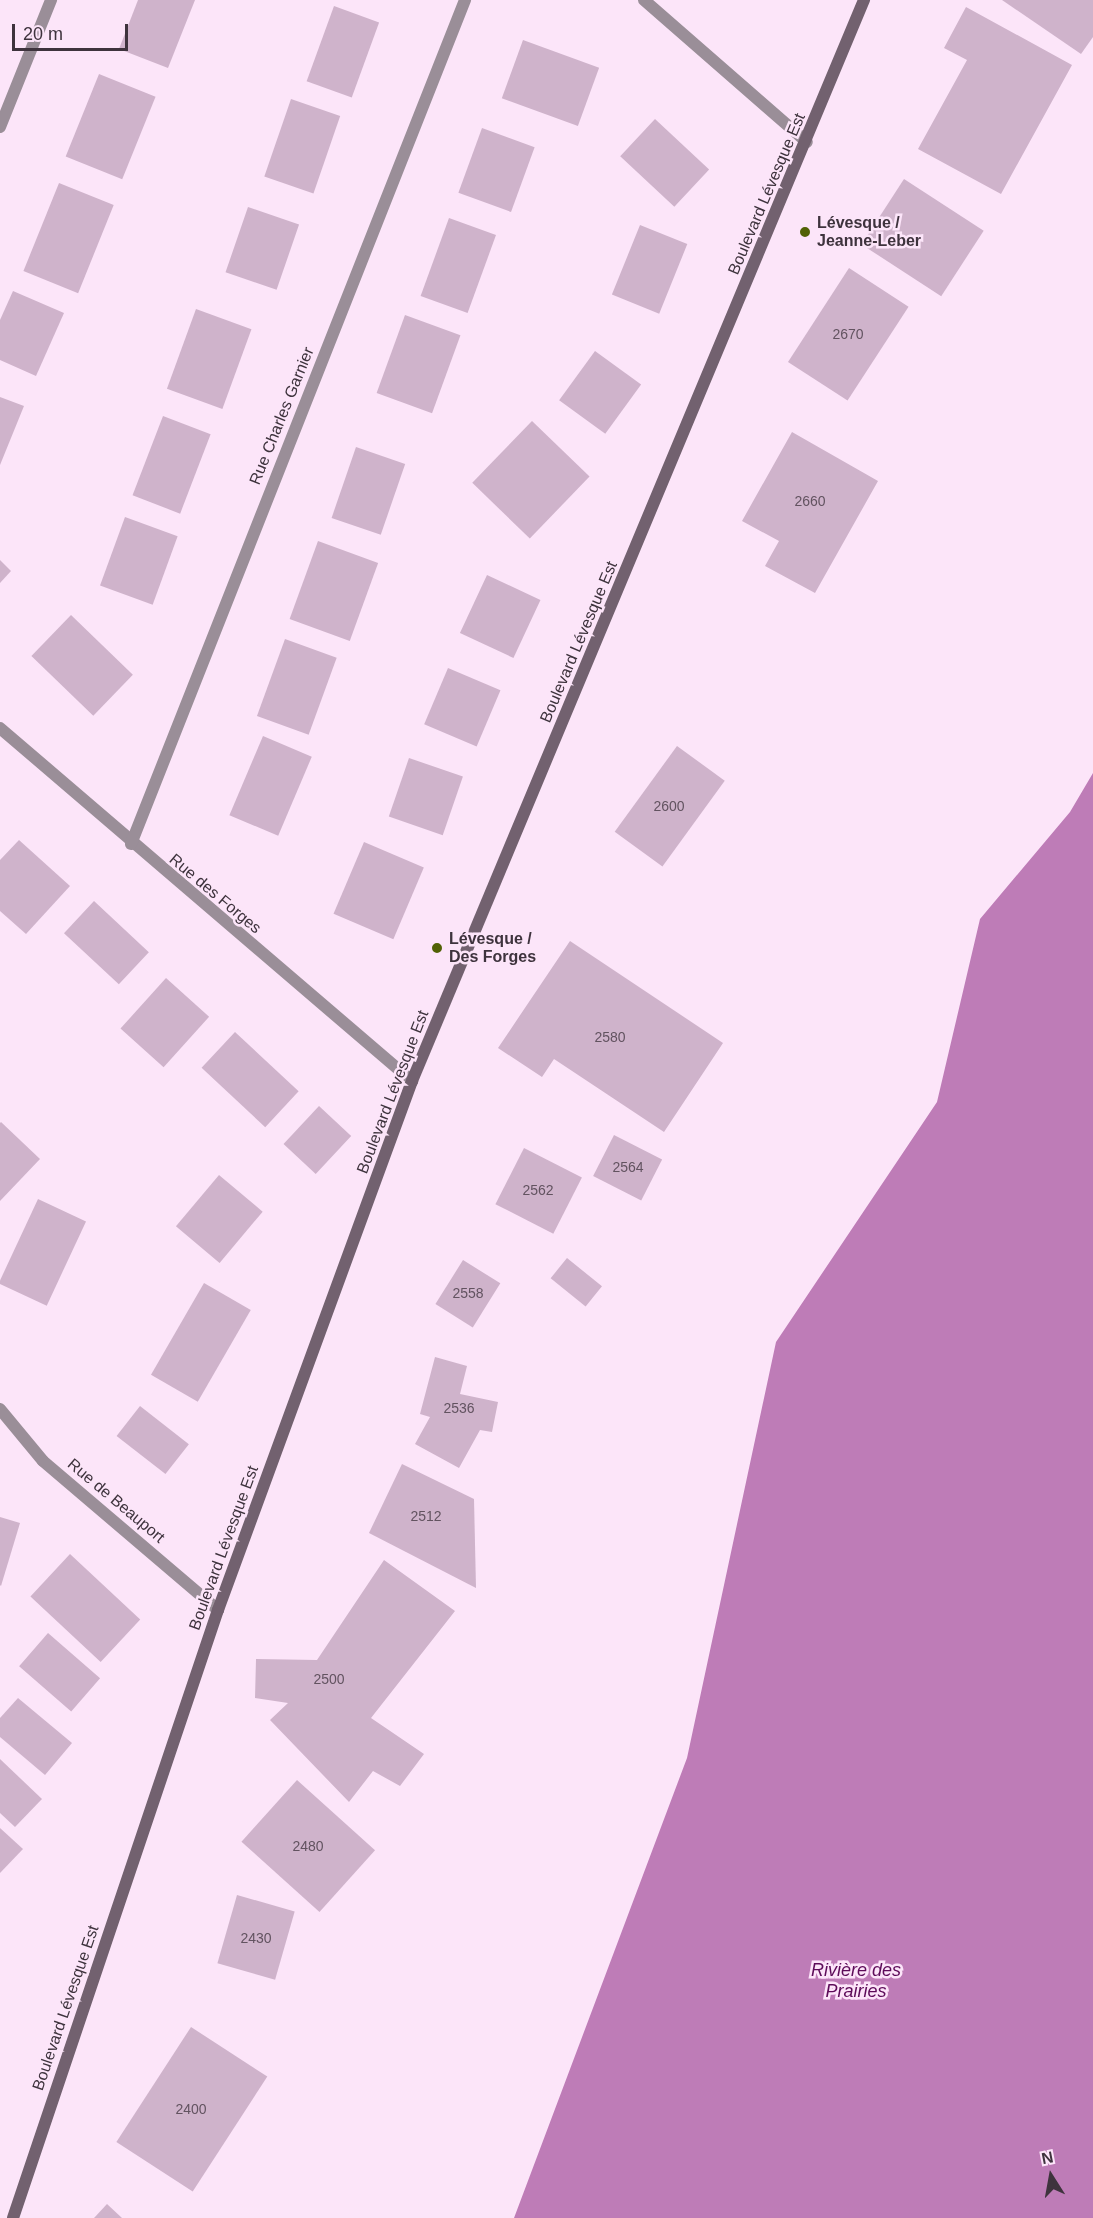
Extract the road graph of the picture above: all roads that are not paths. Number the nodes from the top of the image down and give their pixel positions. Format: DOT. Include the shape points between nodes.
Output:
graph roads {
  1 [pos="51,0"];
  2 [pos="465,0"];
  3 [pos="644,0"];
  4 [pos="864,0"];
  5 [pos="0,128"];
  6 [pos="807,142"];
  7 [pos="0,728"];
  8 [pos="130,844"];
  9 [pos="412,1081"];
  10 [pos="0,1409"];
  11 [pos="218,1610"];
  12 [pos="13,2218"];
  1 -- 5 [label="street"];
  2 -- 8 [label="street, Rue Charles Garnier"];
  3 -- 6 [label="street"];
  4 -- 6 [label="street, Boulevard Lévesque Est"];
  6 -- 9 [label="street, Boulevard Lévesque Est"];
  7 -- 8 [label="street, Rue des Forges"];
  8 -- 9 [label="street, Rue des Forges"];
  9 -- 11 [label="street, Boulevard Lévesque Est"];
  10 -- 11 [label="street, Rue de Beauport" via="43,1461"];
  11 -- 12 [label="street, Boulevard Lévesque Est"];
}
